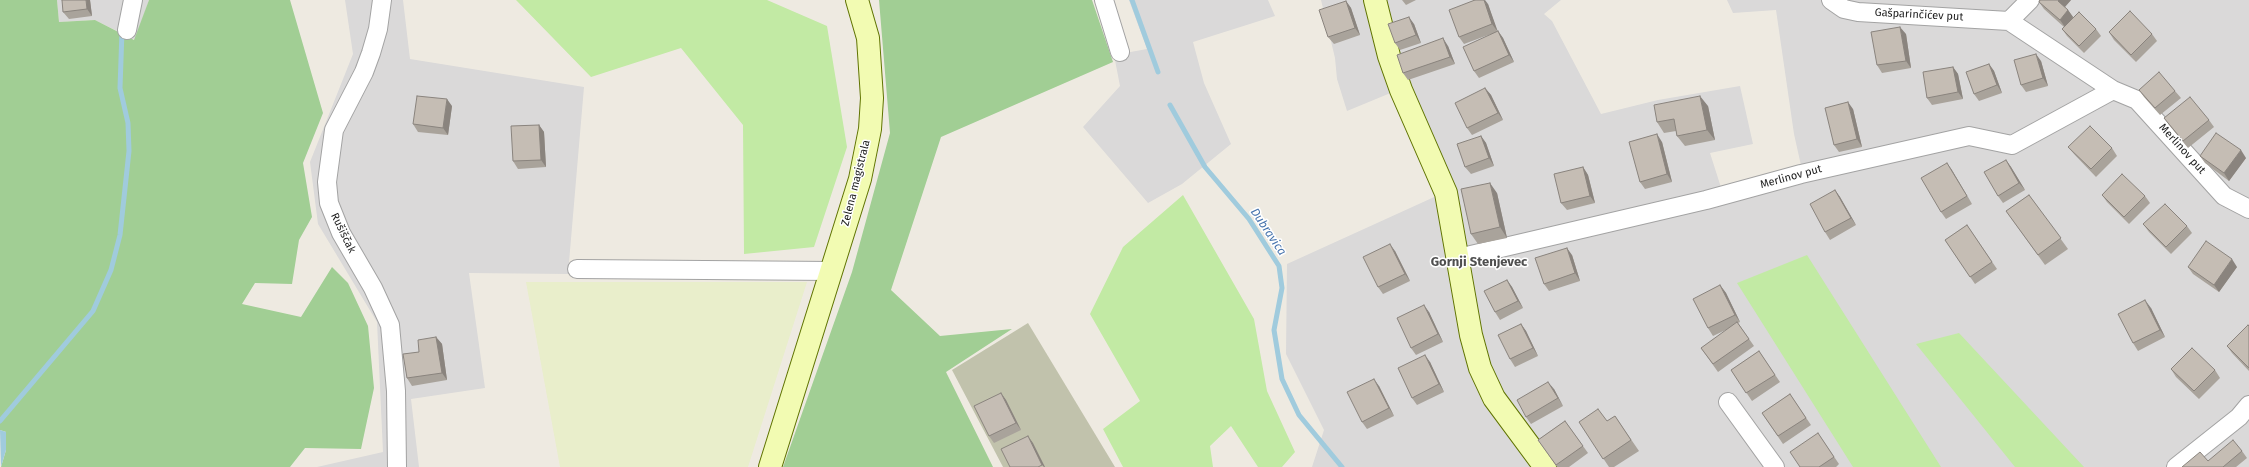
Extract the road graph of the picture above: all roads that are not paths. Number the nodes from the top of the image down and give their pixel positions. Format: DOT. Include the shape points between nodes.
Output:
graph roads {
  1 [pos="133,0"];
  2 [pos="382,0"];
  3 [pos="857,0"];
  4 [pos="1104,0"];
  5 [pos="1375,0"];
  6 [pos="1831,0"];
  7 [pos="2030,0"];
  8 [pos="2009,21"];
  9 [pos="128,30"];
  10 [pos="1120,52"];
  11 [pos="2113,90"];
  12 [pos="2249,209"];
  13 [pos="1458,258"];
  14 [pos="577,269"];
  15 [pos="832,271"];
  16 [pos="1728,402"];
  17 [pos="2249,405"];
  18 [pos="397,467"];
  19 [pos="770,467"];
  20 [pos="1545,467"];
  21 [pos="1775,467"];
  22 [pos="2176,467"];
  1 -- 9 [label="street"];
  2 -- 18 [label="street, Rušiščak" via="378,29 364,72 334,130 327,182 329,203 341,233 373,288 390,325 396,391"];
  3 -- 15 [label="street, Zelena magistrala" via="868,38 872,98 870,129 860,180"];
  4 -- 10 [label="street"];
  5 -- 13 [label="street" via="1388,56 1446,193"];
  6 -- 8 [label="street, Gašparinčićev put" via="1844,9 1858,12"];
  7 -- 8 [label="street"];
  8 -- 11 [label="street, Merlinov put"];
  11 -- 12 [label="street, Merlinov put" via="2137,100 2224,196"];
  11 -- 13 [label="street, Merlinov put" via="2012,145 1969,136 1801,174 1706,200"];
  13 -- 20 [label="street" via="1471,336 1486,384"];
  14 -- 15 [label="street"];
  15 -- 19 [label="street, Zelena magistrala"];
  16 -- 21 [label="street"];
  17 -- 22 [label="street"];
}
